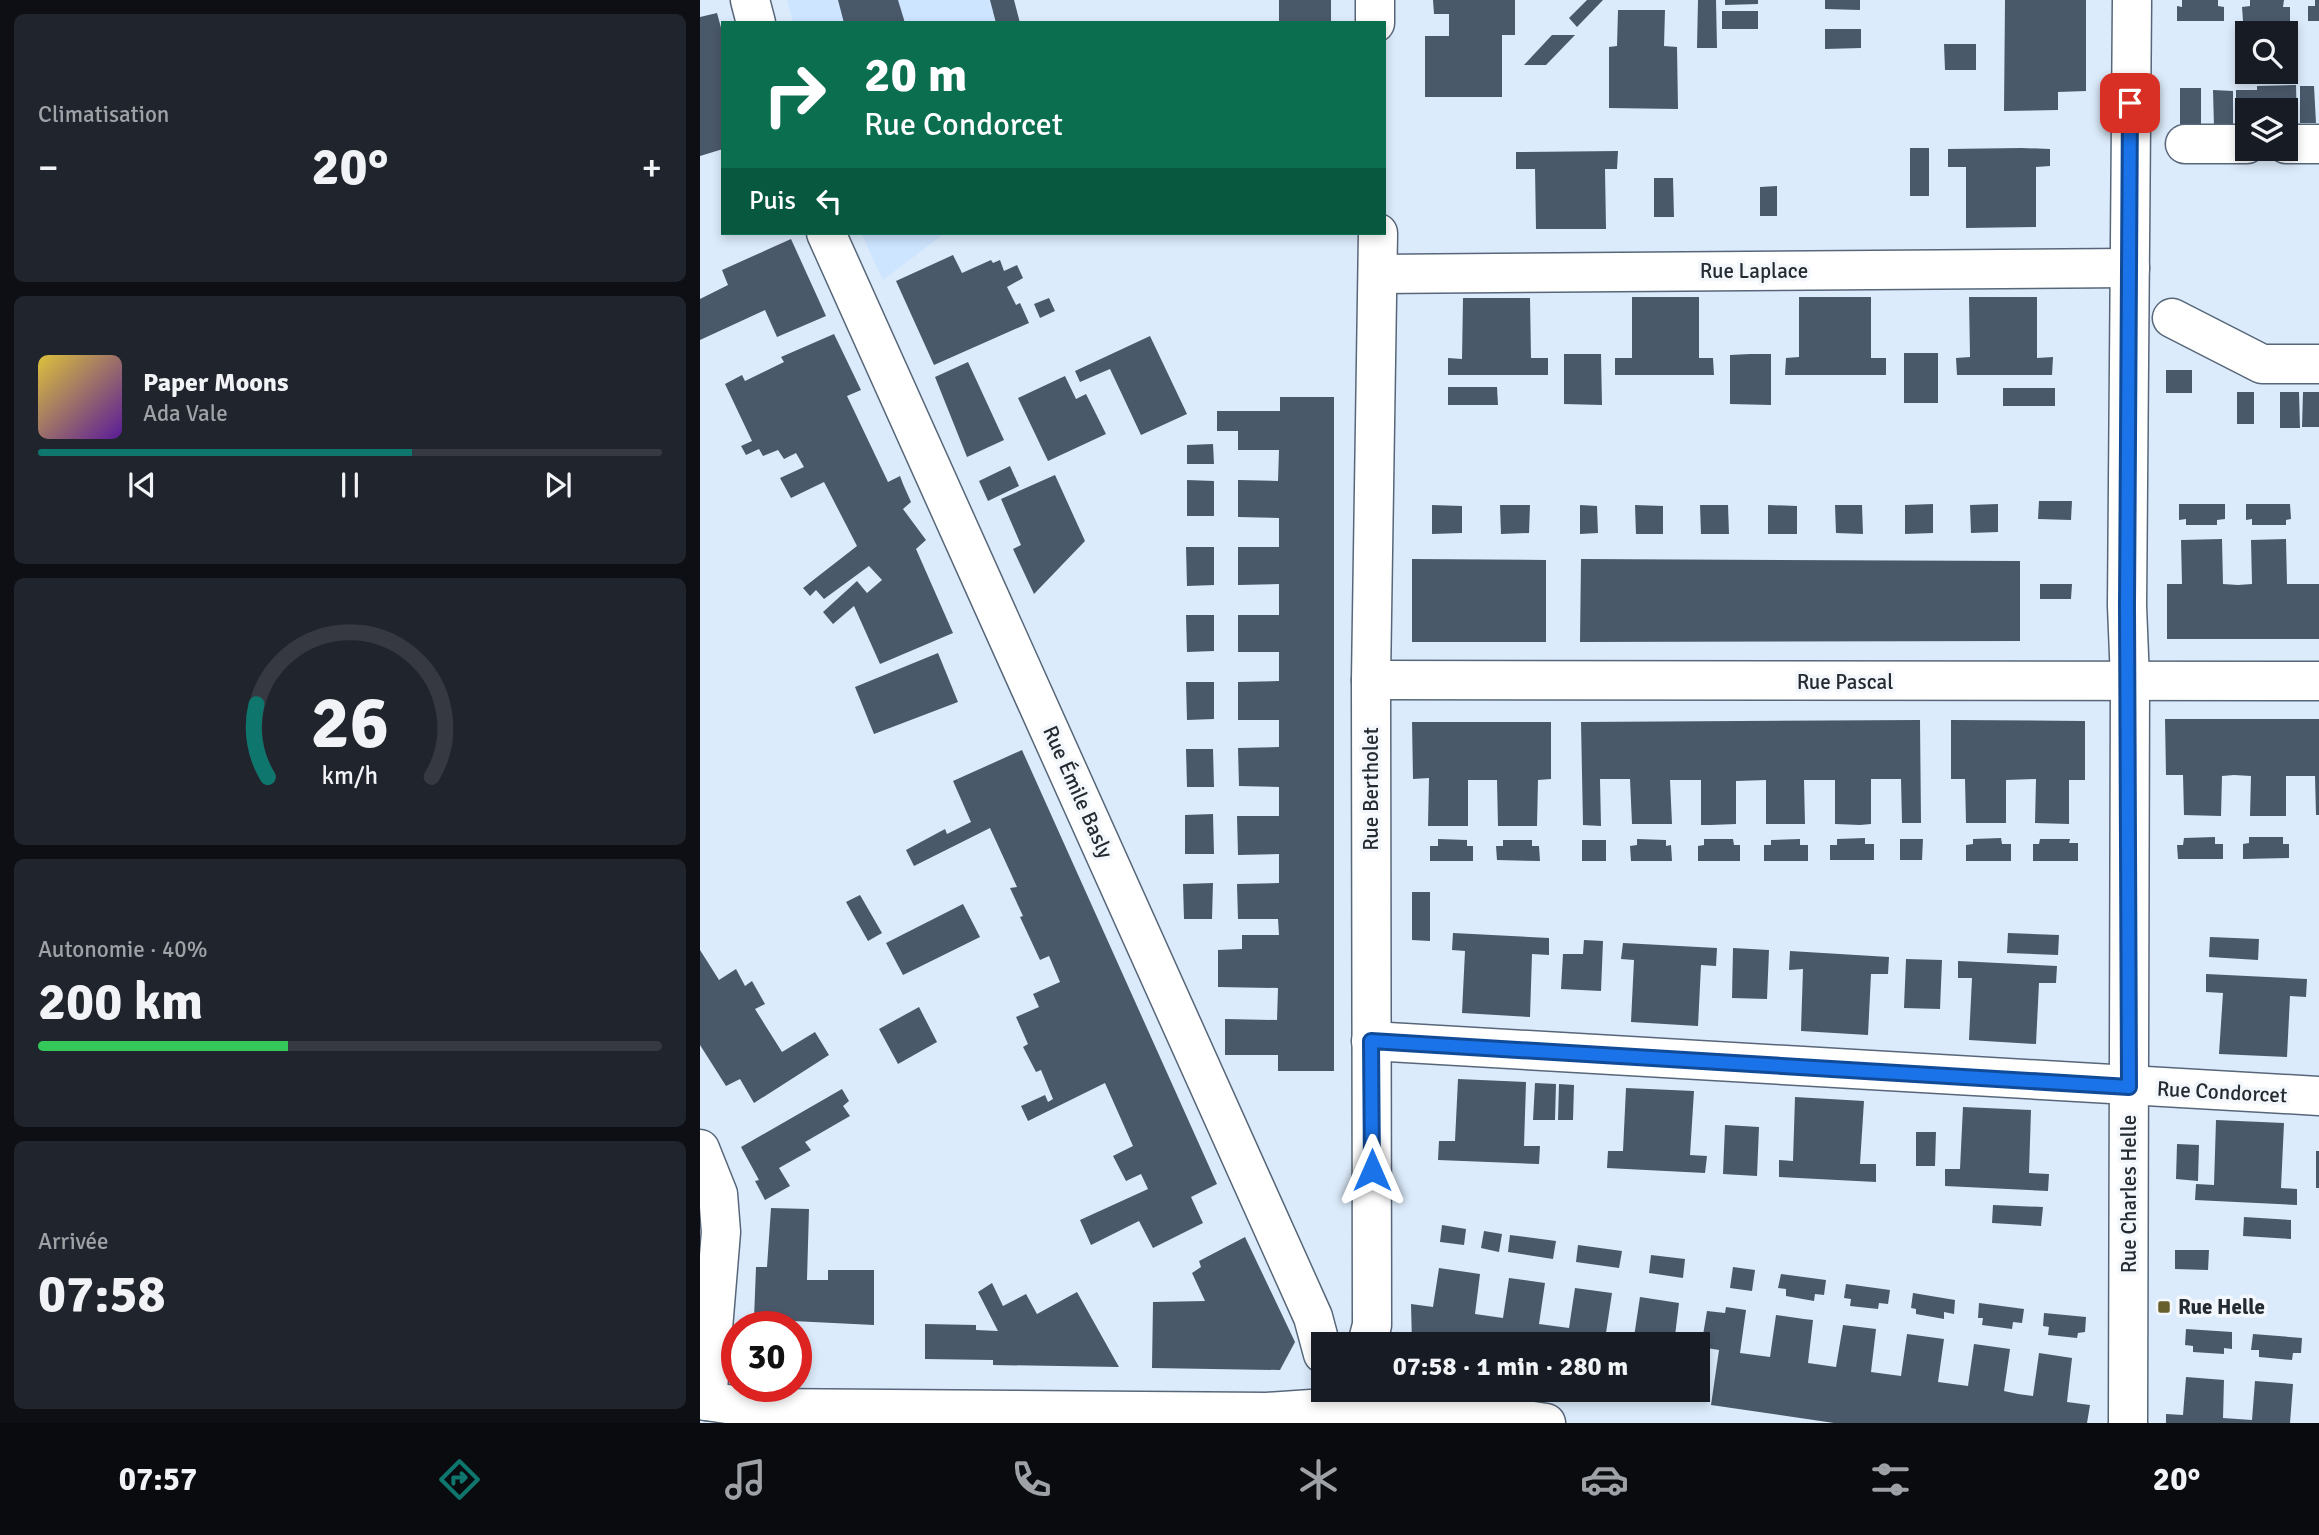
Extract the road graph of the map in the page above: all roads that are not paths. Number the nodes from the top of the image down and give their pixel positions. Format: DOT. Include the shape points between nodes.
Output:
graph roads {
  1 [pos="750,0"];
  2 [pos="1375,0"];
  3 [pos="2132,0"];
  4 [pos="755,21"];
  5 [pos="1375,21"];
  6 [pos="2185,144"];
  7 [pos="2235,144"];
  8 [pos="2298,144"];
  9 [pos="2319,144"];
  10 [pos="827,235"];
  11 [pos="1378,235"];
  12 [pos="2130,268"];
  13 [pos="1378,274"];
  14 [pos="2172,318"];
  15 [pos="2319,364"];
  16 [pos="1371,680"];
  17 [pos="2130,680"];
  18 [pos="2319,681"];
  19 [pos="1371,1041"];
  20 [pos="2129,1087"];
  21 [pos="2319,1096"];
  22 [pos="700,1149"];
  23 [pos="1317,1332"];
  24 [pos="1370,1332"];
  25 [pos="703,1401"];
  26 [pos="1340,1402"];
  27 [pos="1546,1423"];
  28 [pos="2128,1423"];
  1 -- 4 [label="street"];
  2 -- 5 [label="street"];
  3 -- 12 [label="street, Rue Charles Helle"];
  6 -- 7 [label="street"];
  8 -- 9 [label="street"];
  10 -- 23 [label="street, Rue Émile Basly"];
  11 -- 13 [label="street, Rue Bertholet"];
  12 -- 13 [label="street, Rue Laplace"];
  12 -- 17 [label="street, Rue Charles Helle"];
  13 -- 16 [label="street, Rue Bertholet"];
  14 -- 15 [label="street" via="2262,363"];
  16 -- 17 [label="street, Rue Pascal"];
  16 -- 19 [label="street, Rue Bertholet"];
  17 -- 18 [label="street, Rue Pascal"];
  17 -- 20 [label="street, Rue Charles Helle"];
  19 -- 20 [label="street, Rue Condorcet"];
  19 -- 24 [label="street, Rue Bertholet"];
  20 -- 21 [label="street, Rue Condorcet"];
  20 -- 28 [label="street, Rue Charles Helle"];
  22 -- 25 [label="street" via="718,1194 721,1232"];
  25 -- 26 [label="street" via="782,1408 1267,1412"];
  26 -- 27 [label="street" via="1433,1406"];
}
